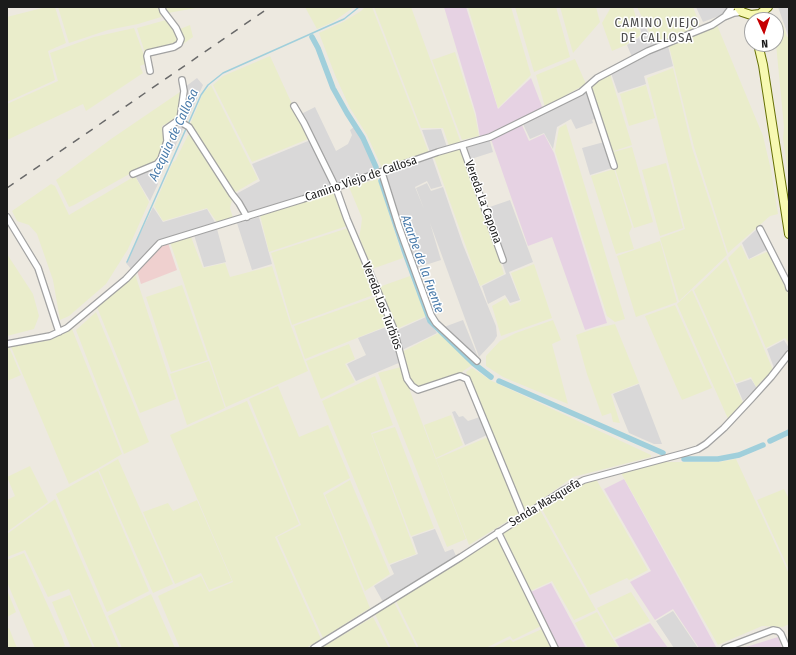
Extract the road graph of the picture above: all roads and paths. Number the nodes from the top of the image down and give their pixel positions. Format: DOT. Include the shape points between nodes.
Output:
graph roads {
  1 [pos="162,7"];
  2 [pos="732,7"];
  3 [pos="766,9"];
  4 [pos="742,11"];
  5 [pos="724,17"];
  6 [pos="760,52"];
  7 [pos="762,52"];
  8 [pos="763,65"];
  9 [pos="150,71"];
  10 [pos="182,80"];
  11 [pos="588,87"];
  12 [pos="294,106"];
  13 [pos="180,119"];
  14 [pos="462,145"];
  15 [pos="614,166"];
  16 [pos="382,173"];
  17 [pos="134,174"];
  18 [pos="336,188"];
  19 [pos="7,217"];
  20 [pos="247,217"];
  21 [pos="760,229"];
  22 [pos="789,234"];
  23 [pos="503,260"];
  24 [pos="789,288"];
  25 [pos="59,332"];
  26 [pos="7,344"];
  27 [pos="789,354"];
  28 [pos="477,361"];
  29 [pos="523,515"];
  30 [pos="498,532"];
  31 [pos="314,648"];
  32 [pos="554,648"];
  33 [pos="725,648"];
  34 [pos="786,648"];
  1 -- 9 [label="street" via="181,39 174,47 147,55"];
  2 -- 5 [label="street"];
  3 -- 4 [label="main road" via="756,15"];
  4 -- 5 [label="street"];
  5 -- 11 [label="street, Camino Viejo de Callosa" via="712,25 642,54 597,78"];
  6 -- 8 [label="main road"];
  7 -- 8 [label="main road"];
  8 -- 22 [label="main road"];
  10 -- 13 [label="street" via="184,91"];
  11 -- 14 [label="street, Camino Viejo de Callosa" via="496,135"];
  11 -- 15 [label="street"];
  12 -- 18 [label="street, Vereda Los Turbios"];
  13 -- 17 [label="street" via="166,129 166,146 159,161"];
  13 -- 20 [label="street"];
  14 -- 16 [label="street, Camino Viejo de Callosa"];
  14 -- 23 [label="street, Vereda La Capona"];
  16 -- 18 [label="street, Camino Viejo de Callosa"];
  16 -- 28 [label="street" via="398,227 431,316"];
  18 -- 20 [label="street, Camino Viejo de Callosa"];
  18 -- 29 [label="street, Vereda Los Turbios" via="393,327 407,379 418,390 460,376 467,379"];
  19 -- 25 [label="street" via="38,268"];
  20 -- 25 [label="street, Camino Viejo de Callosa" via="160,243 126,279"];
  21 -- 24 [label="street"];
  25 -- 26 [label="street, Camino Viejo de Callosa"];
  27 -- 29 [label="street, Senda Masquefa" via="724,428 698,449 584,480"];
  29 -- 30 [label="street, Senda Masquefa"];
  30 -- 31 [label="street, Senda Masquefa"];
  30 -- 32 [label="street"];
  33 -- 34 [label="street" via="773,630 782,634"];
}
